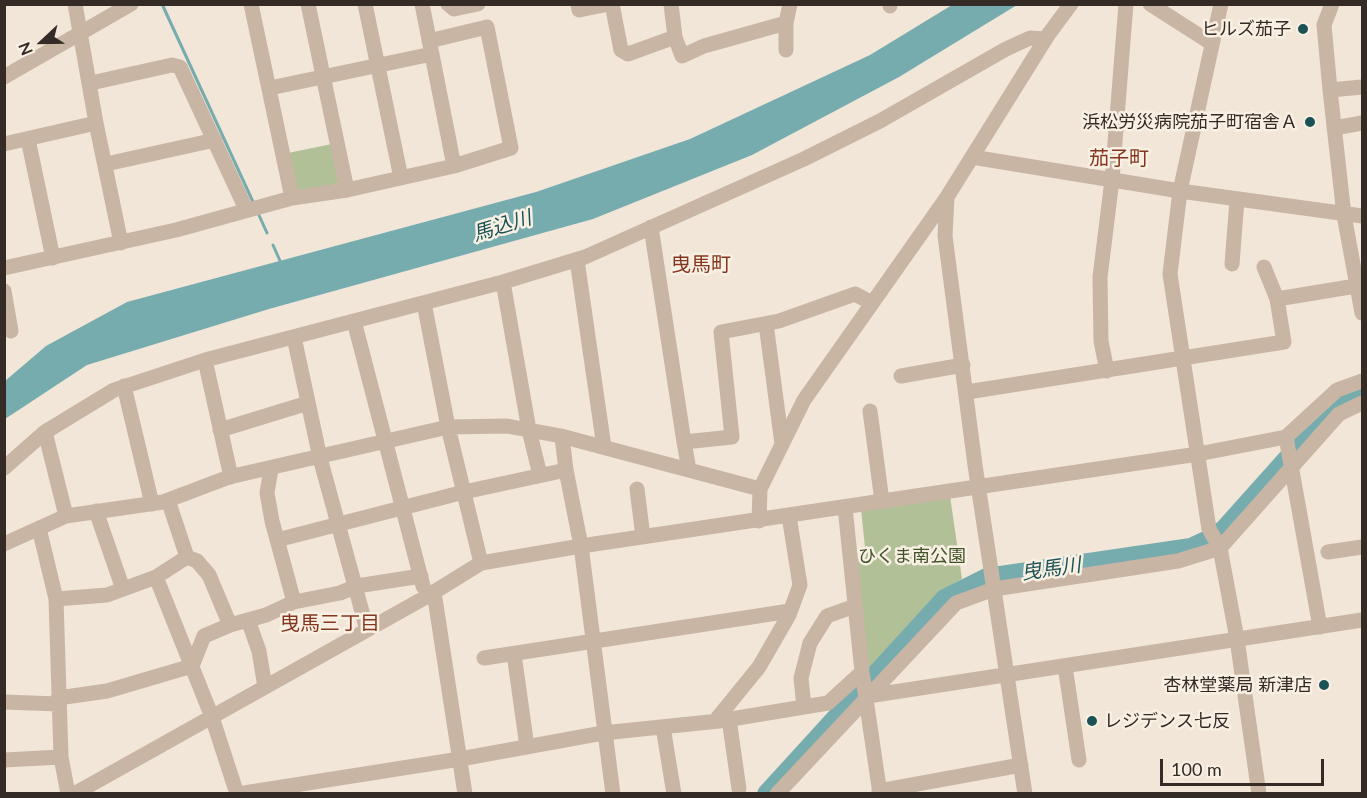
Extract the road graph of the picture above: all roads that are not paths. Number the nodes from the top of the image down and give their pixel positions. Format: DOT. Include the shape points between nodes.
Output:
graph roads {
  1 [pos="75,4"];
  2 [pos="131,4"];
  3 [pos="251,4"];
  4 [pos="308,4"];
  5 [pos="365,4"];
  6 [pos="422,4"];
  7 [pos="448,4"];
  8 [pos="478,4"];
  9 [pos="578,4"];
  10 [pos="610,4"];
  11 [pos="671,4"];
  12 [pos="790,4"];
  13 [pos="1071,4"];
  14 [pos="1126,4"];
  15 [pos="1150,4"];
  16 [pos="1221,4"];
  17 [pos="1332,4"];
  18 [pos="786,23"];
  19 [pos="81,32"];
  20 [pos="675,37"];
  21 [pos="1045,39"];
  22 [pos="1211,43"];
  23 [pos="430,47"];
  24 [pos="786,50"];
  25 [pos="377,64"];
  26 [pos="323,76"];
  27 [pos="4,77"];
  28 [pos="91,83"];
  29 [pos="1362,87"];
  30 [pos="270,88"];
  31 [pos="1330,90"];
  32 [pos="96,123"];
  33 [pos="1362,123"];
  34 [pos="1334,128"];
  35 [pos="28,139"];
  36 [pos="215,140"];
  37 [pos="4,144"];
  38 [pos="972,158"];
  39 [pos="106,164"];
  40 [pos="454,166"];
  41 [pos="401,178"];
  42 [pos="1112,180"];
  43 [pos="347,190"];
  44 [pos="1180,192"];
  45 [pos="947,197"];
  46 [pos="292,198"];
  47 [pos="1237,200"];
  48 [pos="252,208"];
  49 [pos="1344,215"];
  50 [pos="1362,216"];
  51 [pos="651,227"];
  52 [pos="121,243"];
  53 [pos="53,258"];
  54 [pos="576,260"];
  55 [pos="1232,264"];
  56 [pos="1264,267"];
  57 [pos="4,268"];
  58 [pos="503,282"];
  59 [pos="1360,285"];
  60 [pos="4,291"];
  61 [pos="1277,298"];
  62 [pos="424,303"];
  63 [pos="872,303"];
  64 [pos="1362,313"];
  65 [pos="354,321"];
  66 [pos="766,324"];
  67 [pos="11,331"];
  68 [pos="294,337"];
  69 [pos="1183,359"];
  70 [pos="205,360"];
  71 [pos="963,365"];
  72 [pos="1107,371"];
  73 [pos="901,376"];
  74 [pos="1362,381"];
  75 [pos="124,386"];
  76 [pos="967,392"];
  77 [pos="308,403"];
  78 [pos="1362,403"];
  79 [pos="870,411"];
  80 [pos="448,427"];
  81 [pos="220,430"];
  82 [pos="529,430"];
  83 [pos="45,432"];
  84 [pos="562,436"];
  85 [pos="684,442"];
  86 [pos="1287,442"];
  87 [pos="385,443"];
  88 [pos="782,444"];
  89 [pos="604,447"];
  90 [pos="1198,454"];
  91 [pos="320,458"];
  92 [pos="1291,466"];
  93 [pos="4,468"];
  94 [pos="271,469"];
  95 [pos="566,470"];
  96 [pos="689,470"];
  97 [pos="540,475"];
  98 [pos="231,477"];
  99 [pos="978,487"];
  100 [pos="637,489"];
  101 [pos="760,489"];
  102 [pos="464,492"];
  103 [pos="168,500"];
  104 [pos="882,501"];
  105 [pos="152,504"];
  106 [pos="845,507"];
  107 [pos="402,508"];
  108 [pos="96,511"];
  109 [pos="66,516"];
  110 [pos="789,516"];
  111 [pos="759,520"];
  112 [pos="339,523"];
  113 [pos="39,528"];
  114 [pos="644,537"];
  115 [pos="277,540"];
  116 [pos="4,544"];
  117 [pos="1219,545"];
  118 [pos="581,546"];
  119 [pos="1362,547"];
  120 [pos="1328,552"];
  121 [pos="187,557"];
  122 [pos="481,563"];
  123 [pos="421,576"];
  124 [pos="156,577"];
  125 [pos="993,582"];
  126 [pos="357,586"];
  127 [pos="123,590"];
  128 [pos="430,595"];
  129 [pos="56,599"];
  130 [pos="294,602"];
  131 [pos="855,606"];
  132 [pos="790,611"];
  133 [pos="248,620"];
  134 [pos="1362,620"];
  135 [pos="230,624"];
  136 [pos="1320,627"];
  137 [pos="367,630"];
  138 [pos="1237,639"];
  139 [pos="592,642"];
  140 [pos="514,654"];
  141 [pos="484,658"];
  142 [pos="192,666"];
  143 [pos="1065,666"];
  144 [pos="1007,675"];
  145 [pos="865,685"];
  146 [pos="265,687"];
  147 [pos="58,701"];
  148 [pos="4,702"];
  149 [pos="804,707"];
  150 [pos="212,717"];
  151 [pos="722,720"];
  152 [pos="663,727"];
  153 [pos="603,734"];
  154 [pos="527,747"];
  155 [pos="61,757"];
  156 [pos="460,759"];
  157 [pos="4,760"];
  158 [pos="1079,760"];
  159 [pos="1021,765"];
  160 [pos="739,789"];
  161 [pos="879,792"];
  162 [pos="68,794"];
  163 [pos="74,794"];
  164 [pos="237,794"];
  165 [pos="465,794"];
  166 [pos="613,794"];
  167 [pos="674,794"];
  168 [pos="777,794"];
  169 [pos="1025,794"];
  170 [pos="1259,794"];
  1 -- 19 [label="street"];
  2 -- 19 [label="street"];
  3 -- 30 [label="street"];
  4 -- 26 [label="street"];
  5 -- 25 [label="street"];
  6 -- 23 [label="street"];
  7 -- 8 [label="street" via="454,9"];
  9 -- 10 [label="street" via="579,10"];
  10 -- 20 [label="street" via="621,50 628,54"];
  11 -- 20 [label="street"];
  12 -- 18 [label="street"];
  13 -- 21 [label="street"];
  14 -- 42 [label="street"];
  15 -- 22 [label="street"];
  16 -- 22 [label="street"];
  17 -- 31 [label="street" via="1324,25"];
  18 -- 20 [label="street" via="682,56"];
  18 -- 24 [label="street"];
  19 -- 27 [label="street"];
  19 -- 28 [label="street"];
  21 -- 38 [label="street"];
  21 -- 51 [label="street" via="1030,38 1006,49 880,121"];
  22 -- 44 [label="street"];
  23 -- 25 [label="street"];
  23 -- 40 [label="street"];
  23 -- 40 [label="street" via="487,27 511,148"];
  25 -- 26 [label="street"];
  25 -- 41 [label="street"];
  26 -- 30 [label="street"];
  26 -- 43 [label="street"];
  28 -- 32 [label="street"];
  28 -- 36 [label="street" via="172,65 180,67"];
  29 -- 31 [label="street"];
  30 -- 46 [label="street"];
  31 -- 34 [label="street"];
  32 -- 35 [label="street"];
  32 -- 39 [label="street"];
  33 -- 34 [label="street"];
  34 -- 49 [label="street"];
  35 -- 37 [label="street"];
  35 -- 53 [label="street"];
  36 -- 39 [label="street"];
  36 -- 48 [label="street"];
  38 -- 42 [label="street"];
  38 -- 45 [label="street"];
  39 -- 52 [label="street"];
  40 -- 41 [label="street"];
  41 -- 43 [label="street"];
  42 -- 44 [label="street"];
  42 -- 72 [label="street" via="1100,277 1101,341"];
  43 -- 46 [label="street"];
  44 -- 47 [label="street"];
  44 -- 69 [label="street" via="1170,274"];
  45 -- 63 [label="street"];
  45 -- 71 [label="street" via="945,236"];
  46 -- 48 [label="street"];
  47 -- 49 [label="street"];
  47 -- 55 [label="street"];
  48 -- 52 [label="street"];
  49 -- 50 [label="street"];
  49 -- 59 [label="street"];
  51 -- 54 [label="street"];
  51 -- 85 [label="street"];
  52 -- 53 [label="street"];
  53 -- 57 [label="street"];
  54 -- 58 [label="street"];
  54 -- 89 [label="street"];
  56 -- 61 [label="street"];
  58 -- 62 [label="street"];
  58 -- 82 [label="street"];
  59 -- 61 [label="street"];
  59 -- 64 [label="street"];
  60 -- 67 [label="street"];
  61 -- 69 [label="street" via="1284,342"];
  62 -- 65 [label="street"];
  62 -- 80 [label="street"];
  63 -- 66 [label="street" via="855,294"];
  63 -- 88 [label="street" via="804,400"];
  65 -- 68 [label="street"];
  65 -- 87 [label="street"];
  66 -- 85 [label="street" via="721,332 732,437"];
  66 -- 88 [label="street"];
  68 -- 70 [label="street"];
  68 -- 77 [label="street"];
  69 -- 72 [label="street"];
  69 -- 90 [label="street"];
  70 -- 75 [label="street"];
  70 -- 81 [label="street"];
  71 -- 73 [label="street"];
  71 -- 76 [label="street"];
  72 -- 76 [label="street"];
  74 -- 86 [label="street" via="1337,390"];
  75 -- 83 [label="street"];
  75 -- 105 [label="street"];
  76 -- 99 [label="street"];
  77 -- 81 [label="street"];
  77 -- 91 [label="street"];
  78 -- 92 [label="street" via="1339,414"];
  79 -- 104 [label="street"];
  80 -- 82 [label="street" via="507,426"];
  80 -- 87 [label="street"];
  80 -- 102 [label="street"];
  81 -- 98 [label="street"];
  82 -- 84 [label="street"];
  82 -- 97 [label="street"];
  83 -- 93 [label="street"];
  83 -- 109 [label="street"];
  84 -- 89 [label="street"];
  84 -- 95 [label="street"];
  85 -- 96 [label="street"];
  86 -- 90 [label="street"];
  86 -- 92 [label="street"];
  87 -- 91 [label="street"];
  87 -- 107 [label="street"];
  88 -- 101 [label="street"];
  89 -- 96 [label="street"];
  90 -- 99 [label="street"];
  90 -- 117 [label="street" via="1209,529"];
  91 -- 94 [label="street"];
  91 -- 112 [label="street"];
  92 -- 117 [label="street"];
  92 -- 136 [label="street"];
  94 -- 98 [label="street"];
  94 -- 115 [label="street" via="267,493"];
  95 -- 97 [label="street"];
  95 -- 118 [label="street"];
  96 -- 101 [label="street"];
  97 -- 102 [label="street"];
  98 -- 103 [label="street"];
  99 -- 104 [label="street"];
  99 -- 125 [label="street"];
  100 -- 114 [label="street"];
  101 -- 111 [label="street"];
  102 -- 107 [label="street"];
  102 -- 122 [label="street"];
  103 -- 105 [label="street"];
  103 -- 121 [label="street"];
  104 -- 106 [label="street"];
  105 -- 108 [label="street"];
  106 -- 110 [label="street"];
  106 -- 131 [label="street"];
  107 -- 112 [label="street"];
  107 -- 123 [label="street"];
  108 -- 109 [label="street"];
  108 -- 127 [label="street"];
  109 -- 113 [label="street"];
  110 -- 111 [label="street"];
  110 -- 132 [label="street" via="800,585"];
  111 -- 114 [label="street"];
  112 -- 115 [label="street"];
  112 -- 126 [label="street"];
  113 -- 116 [label="street"];
  113 -- 129 [label="street"];
  114 -- 118 [label="street"];
  115 -- 130 [label="street"];
  117 -- 125 [label="street" via="1178,561"];
  117 -- 138 [label="street"];
  118 -- 122 [label="street"];
  118 -- 139 [label="street"];
  119 -- 120 [label="street"];
  121 -- 124 [label="street"];
  121 -- 135 [label="street" via="197,561 209,575"];
  122 -- 128 [label="street"];
  123 -- 126 [label="street"];
  123 -- 128 [label="street"];
  124 -- 127 [label="street"];
  124 -- 142 [label="street"];
  125 -- 144 [label="street"];
  125 -- 145 [label="street" via="956,603"];
  126 -- 130 [label="street"];
  126 -- 137 [label="street"];
  127 -- 129 [label="street"];
  128 -- 137 [label="street"];
  128 -- 156 [label="street"];
  129 -- 147 [label="street"];
  130 -- 133 [label="street"];
  131 -- 145 [label="street"];
  131 -- 149 [label="street" via="827,616 810,643 801,678"];
  132 -- 139 [label="street"];
  132 -- 151 [label="street" via="759,667"];
  133 -- 135 [label="street"];
  133 -- 146 [label="street" via="259,651"];
  134 -- 136 [label="street"];
  135 -- 142 [label="street" via="204,636"];
  136 -- 138 [label="street"];
  137 -- 146 [label="street"];
  138 -- 143 [label="street"];
  138 -- 170 [label="street"];
  139 -- 140 [label="street"];
  139 -- 153 [label="street"];
  140 -- 141 [label="street"];
  140 -- 154 [label="street"];
  142 -- 147 [label="street"];
  142 -- 150 [label="street"];
  143 -- 144 [label="street"];
  143 -- 158 [label="street"];
  144 -- 145 [label="street"];
  144 -- 159 [label="street"];
  145 -- 149 [label="street" via="828,703"];
  145 -- 161 [label="street"];
  145 -- 168 [label="street"];
  146 -- 150 [label="street"];
  147 -- 148 [label="street"];
  147 -- 155 [label="street"];
  149 -- 151 [label="street"];
  150 -- 163 [label="street"];
  150 -- 164 [label="street"];
  151 -- 152 [label="street"];
  151 -- 160 [label="street"];
  152 -- 153 [label="street"];
  152 -- 167 [label="street"];
  153 -- 154 [label="street"];
  153 -- 166 [label="street"];
  154 -- 156 [label="street"];
  155 -- 157 [label="street"];
  155 -- 162 [label="street"];
  156 -- 164 [label="street"];
  156 -- 165 [label="street"];
  159 -- 161 [label="street"];
  159 -- 169 [label="street"];
}
